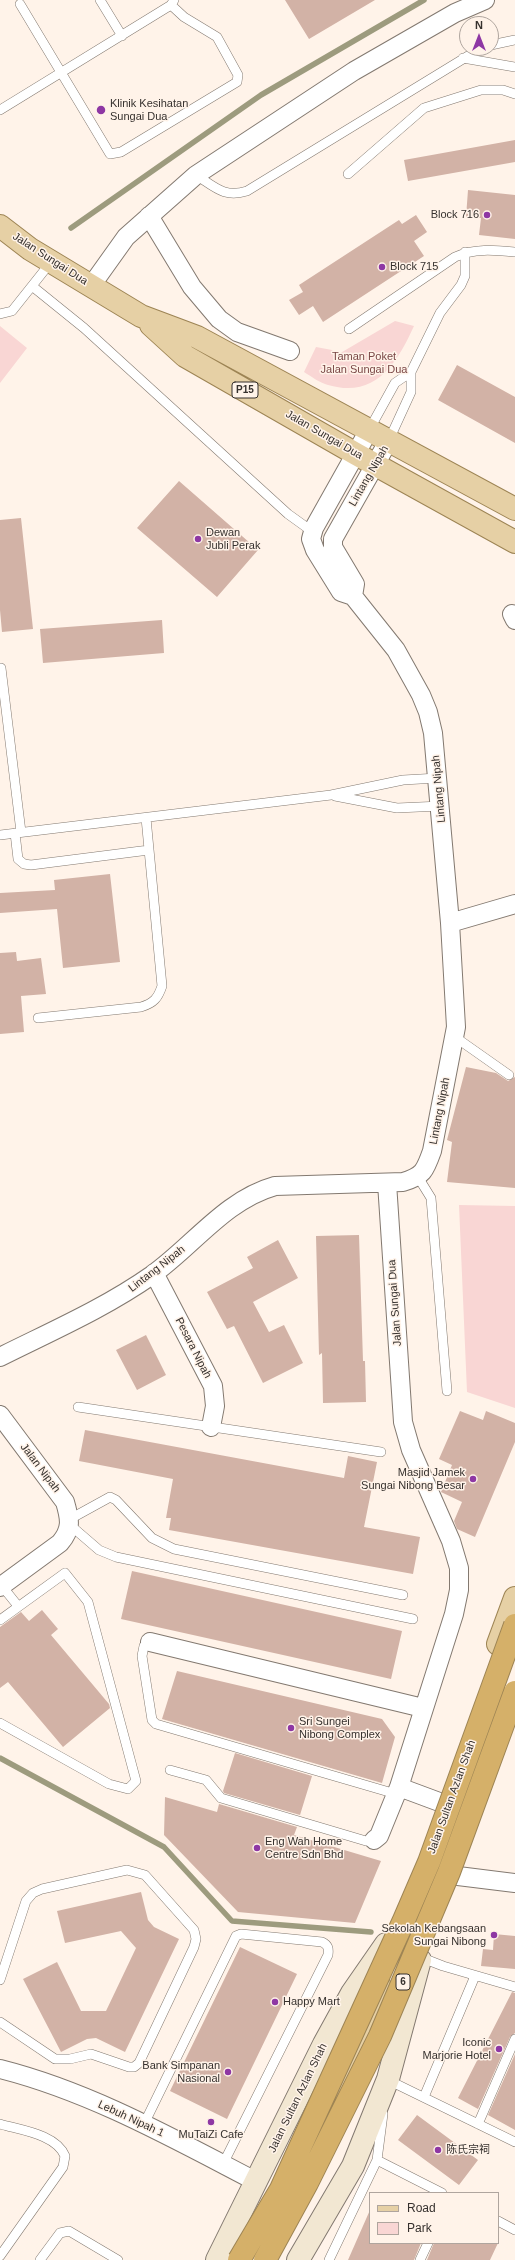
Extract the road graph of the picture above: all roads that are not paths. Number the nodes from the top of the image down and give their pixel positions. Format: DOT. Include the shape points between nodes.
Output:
graph roads {
  1 [pos="100,0"];
  2 [pos="485,0"];
  3 [pos="173,3"];
  4 [pos="20,4"];
  5 [pos="122,36"];
  6 [pos="515,40"];
  7 [pos="499,43"];
  8 [pos="467,56"];
  9 [pos="463,58"];
  10 [pos="515,67"];
  11 [pos="61,73"];
  12 [pos="515,94"];
  13 [pos="0,110"];
  14 [pos="348,174"];
  15 [pos="196,175"];
  16 [pos="149,216"];
  17 [pos="0,226"];
  18 [pos="465,252"];
  19 [pos="515,252"];
  20 [pos="51,262"];
  21 [pos="32,286"];
  22 [pos="91,286"];
  23 [pos="0,314"];
  24 [pos="141,316"];
  25 [pos="349,329"];
  26 [pos="290,351"];
  27 [pos="411,372"];
  28 [pos="370,430"];
  29 [pos="389,440"];
  30 [pos="366,459"];
  31 [pos="515,509"];
  32 [pos="313,532"];
  33 [pos="515,542"];
  34 [pos="354,596"];
  35 [pos="1,668"];
  36 [pos="438,778"];
  37 [pos="331,795"];
  38 [pos="441,806"];
  39 [pos="146,818"];
  40 [pos="18,833"];
  41 [pos="0,835"];
  42 [pos="149,850"];
  43 [pos="515,904"];
  44 [pos="450,923"];
  45 [pos="38,1018"];
  46 [pos="454,1037"];
  47 [pos="509,1075"];
  48 [pos="418,1177"];
  49 [pos="387,1183"];
  50 [pos="154,1274"];
  51 [pos="0,1357"];
  52 [pos="448,1392"];
  53 [pos="78,1407"];
  54 [pos="0,1415"];
  55 [pos="211,1427"];
  56 [pos="381,1452"];
  57 [pos="70,1522"];
  58 [pos="1,1587"];
  59 [pos="403,1595"];
  60 [pos="515,1598"];
  61 [pos="18,1606"];
  62 [pos="413,1619"];
  63 [pos="0,1620"];
  64 [pos="515,1625"];
  65 [pos="150,1642"];
  66 [pos="515,1692"];
  67 [pos="423,1708"];
  68 [pos="0,1723"];
  69 [pos="515,1723"];
  70 [pos="170,1770"];
  71 [pos="397,1790"];
  72 [pos="442,1802"];
  73 [pos="374,1840"];
  74 [pos="458,1876"];
  75 [pos="515,1883"];
  76 [pos="388,1941"];
  77 [pos="420,1956"];
  78 [pos="475,1976"];
  79 [pos="0,1980"];
  80 [pos="515,1987"];
  81 [pos="0,2022"];
  82 [pos="515,2039"];
  83 [pos="0,2069"];
  84 [pos="388,2079"];
  85 [pos="424,2097"];
  86 [pos="0,2124"];
  87 [pos="144,2124"];
  88 [pos="478,2124"];
  89 [pos="515,2142"];
  90 [pos="377,2160"];
  91 [pos="222,2164"];
  92 [pos="257,2182"];
  93 [pos="440,2192"];
  94 [pos="499,2222"];
  95 [pos="515,2230"];
  96 [pos="428,2244"];
  97 [pos="0,2256"];
  98 [pos="40,2260"];
  99 [pos="118,2260"];
  100 [pos="217,2260"];
  101 [pos="239,2260"];
  102 [pos="249,2260"];
  103 [pos="259,2260"];
  104 [pos="265,2260"];
  105 [pos="298,2260"];
  106 [pos="329,2260"];
  107 [pos="420,2260"];
  1 -- 5 [label="lane"];
  2 -- 15 [label="street" via="454,13 354,71"];
  3 -- 5 [label="lane"];
  3 -- 11 [label="lane" via="184,17 217,37 238,75 235,85 122,152 110,154"];
  4 -- 11 [label="lane"];
  5 -- 11 [label="lane"];
  6 -- 7 [label="lane"];
  8 -- 9 [label="lane"];
  9 -- 10 [label="lane"];
  9 -- 15 [label="lane" via="247,191 234,194 223,192"];
  11 -- 13 [label="lane"];
  12 -- 14 [label="lane" via="503,90 481,90 424,108"];
  15 -- 16 [label="street"];
  16 -- 22 [label="street" via="118,247"];
  16 -- 26 [label="street" via="192,287 219,319 237,332"];
  17 -- 20 [label="main road, Jalan Sungai Dua / P15"];
  18 -- 19 [label="lane"];
  18 -- 25 [label="lane" via="454,256"];
  18 -- 27 [label="lane" via="465,276 461,285 440,313"];
  20 -- 21 [label="lane"];
  20 -- 22 [label="main road, Jalan Sungai Dua / P15"];
  21 -- 23 [label="lane" via="12,311"];
  21 -- 32 [label="lane" via="84,328 288,514"];
  22 -- 24 [label="main road, Jalan Sungai Dua / P15"];
  24 -- 28 [label="main road, Jalan Sungai Dua / P15" via="197,337"];
  24 -- 30 [label="main road, Jalan Sungai Dua / P15" via="185,356"];
  27 -- 28 [label="lane" via="395,383"];
  27 -- 29 [label="lane" via="411,392"];
  28 -- 29 [label="main road, Jalan Sungai Dua / P15"];
  28 -- 30 [label="street, Lintang Nipah"];
  29 -- 30 [label="street, Lintang Nipah"];
  29 -- 31 [label="main road, Jalan Sungai Dua / P15"];
  30 -- 32 [label="street, Lintang Nipah"];
  30 -- 33 [label="main road, Jalan Sungai Dua / P15"];
  30 -- 34 [label="street, Lintang Nipah" via="332,547 355,584"];
  32 -- 34 [label="street, Lintang Nipah" via="311,539 315,550 342,592"];
  34 -- 36 [label="street, Lintang Nipah" via="396,650 421,695 433,733"];
  35 -- 40 [label="lane"];
  36 -- 37 [label="lane" via="403,780"];
  36 -- 38 [label="street, Lintang Nipah"];
  37 -- 38 [label="lane" via="397,808"];
  37 -- 39 [label="lane"];
  38 -- 44 [label="street, Lintang Nipah"];
  39 -- 40 [label="lane"];
  39 -- 42 [label="lane"];
  40 -- 41 [label="lane"];
  40 -- 42 [label="lane" via="18,859 24,864 31,865"];
  42 -- 45 [label="lane" via="162,986 158,997 151,1004 141,1007"];
  43 -- 44 [label="street"];
  44 -- 46 [label="street, Lintang Nipah" via="456,1027"];
  46 -- 47 [label="lane"];
  46 -- 48 [label="street, Lintang Nipah" via="432,1151 427,1165"];
  48 -- 49 [label="street, Lintang Nipah" via="403,1182"];
  48 -- 52 [label="lane" via="430,1198"];
  49 -- 50 [label="street, Lintang Nipah" via="275,1186 258,1191 230,1209"];
  49 -- 67 [label="street, Jalan Sungai Dua" via="403,1422 411,1450 450,1541 458,1568 454,1614"];
  50 -- 51 [label="street, Lintang Nipah" via="117,1299"];
  50 -- 55 [label="street, Pesara Nipah" via="213,1386 215,1400"];
  53 -- 55 [label="lane"];
  54 -- 57 [label="street, Jalan Nipah" via="65,1502"];
  55 -- 56 [label="lane"];
  57 -- 58 [label="street" via="67,1535 60,1543"];
  57 -- 59 [label="lane" via="110,1497 116,1500 152,1538 174,1549"];
  57 -- 62 [label="lane" via="99,1550 116,1557"];
  58 -- 61 [label="lane"];
  60 -- 72 [label="main road, Jalan Sultan Azlan Shah / 6"];
  61 -- 63 [label="lane"];
  61 -- 68 [label="lane" via="65,1573 88,1602 136,1781 128,1789 109,1784"];
  64 -- 101 [label="highway, Jalan Sultan Azlan Shah / 6, bridge" via="429,1862 404,1920 281,2189"];
  65 -- 67 [label="street"];
  65 -- 71 [label="lane" via="144,1646 142,1656 152,1720 156,1724"];
  66 -- 104 [label="highway, Jalan Sultan Azlan Shah / 6, bridge" via="449,1872 380,2036 307,2183"];
  67 -- 71 [label="street, Jalan Sungai Dua"];
  69 -- 74 [label="main road, 6"];
  70 -- 73 [label="lane" via="206,1780 221,1798 366,1841"];
  71 -- 72 [label="street"];
  71 -- 73 [label="street, Jalan Sungai Dua" via="379,1836"];
  72 -- 76 [label="main road, Jalan Sultan Azlan Shah / 6"];
  74 -- 75 [label="street"];
  74 -- 77 [label="main road, 6"];
  76 -- 92 [label="main road, Jalan Sultan Azlan Shah / 6" via="352,1993 324,2044"];
  76 -- 102 [label="main road, Jalan Sultan Azlan Shah / 6" via="373,2017 318,2134"];
  77 -- 78 [label="lane"];
  77 -- 84 [label="main road, 6"];
  77 -- 103 [label="main road, 6" via="380,2024 316,2162"];
  78 -- 80 [label="lane"];
  78 -- 85 [label="lane"];
  79 -- 81 [label="lane" via="26,1901 33,1893 42,1889 127,1870 137,1871 145,1875 194,1930 194,1947 139,2064 134,2067 128,2068 91,2054 70,2059 55,2059"];
  82 -- 88 [label="lane"];
  83 -- 87 [label="street, Lebuh Nipah 1" via="72,2092"];
  84 -- 85 [label="lane"];
  84 -- 90 [label="lane"];
  84 -- 105 [label="main road, 6" via="353,2166"];
  85 -- 88 [label="lane"];
  86 -- 97 [label="lane" via="40,2136 58,2145 65,2156 63,2167"];
  87 -- 91 [label="street, Lebuh Nipah 1"];
  87 -- 91 [label="lane" via="236,1936 241,1934 327,1944 328,1955"];
  88 -- 89 [label="lane"];
  90 -- 93 [label="lane"];
  90 -- 106 [label="lane"];
  91 -- 92 [label="street, Lebuh Nipah 1"];
  92 -- 100 [label="main road, Jalan Sultan Azlan Shah / 6"];
  94 -- 95 [label="lane"];
  96 -- 107 [label="lane"];
  98 -- 99 [label="lane" via="64,2231 69,2231"];
}
